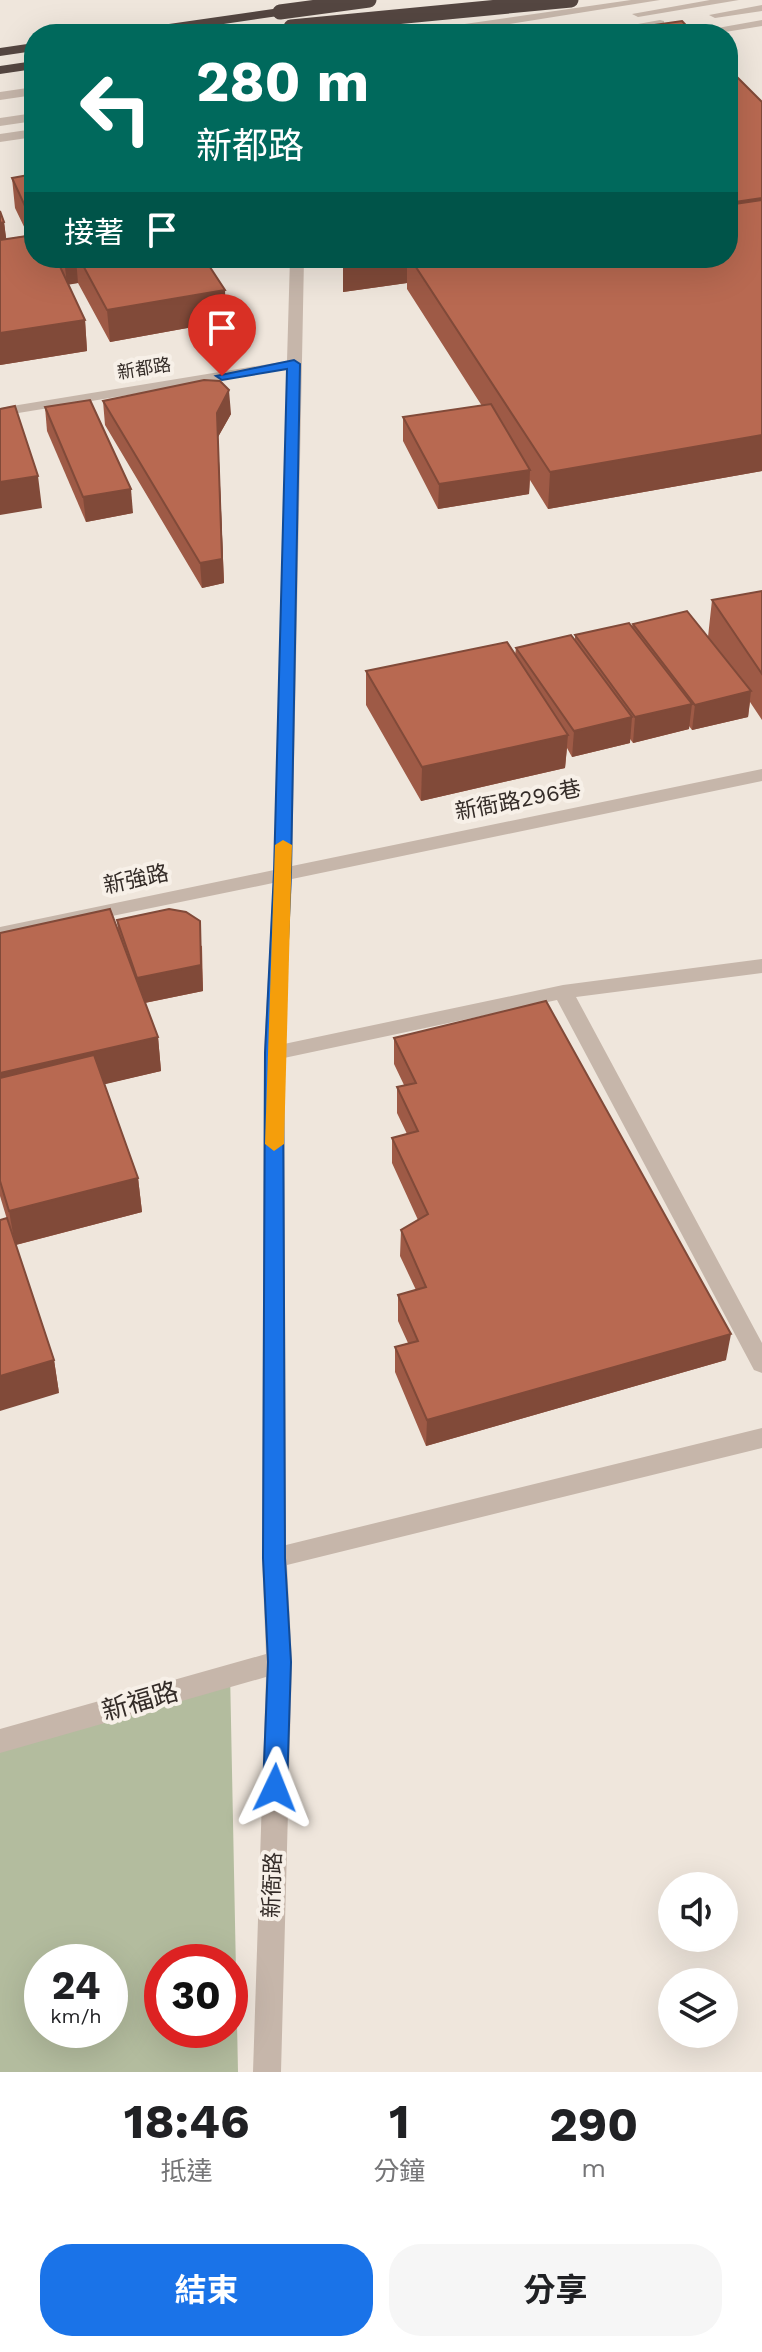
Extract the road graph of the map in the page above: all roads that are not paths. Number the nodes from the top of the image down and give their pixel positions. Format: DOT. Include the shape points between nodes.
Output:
graph roads {
  1 [pos="323,0"];
  2 [pos="340,0"];
  3 [pos="369,0"];
  4 [pos="483,0"];
  5 [pos="571,0"];
  6 [pos="654,0"];
  7 [pos="733,0"];
  8 [pos="762,8"];
  9 [pos="280,12"];
  10 [pos="762,23"];
  11 [pos="197,24"];
  12 [pos="297,24"];
  13 [pos="329,24"];
  14 [pos="346,24"];
  15 [pos="491,24"];
  16 [pos="571,24"];
  17 [pos="656,24"];
  18 [pos="738,27"];
  19 [pos="24,48"];
  20 [pos="0,52"];
  21 [pos="24,66"];
  22 [pos="0,70"];
  23 [pos="24,92"];
  24 [pos="0,96"];
  25 [pos="24,105"];
  26 [pos="0,109"];
  27 [pos="24,118"];
  28 [pos="0,122"];
  29 [pos="24,134"];
  30 [pos="0,138"];
  31 [pos="297,268"];
  32 [pos="294,364"];
  33 [pos="0,412"];
  34 [pos="762,775"];
  35 [pos="283,872"];
  36 [pos="0,933"];
  37 [pos="762,966"];
  38 [pos="563,992"];
  39 [pos="274,1053"];
  40 [pos="762,1364"];
  41 [pos="762,1438"];
  42 [pos="274,1558"];
  43 [pos="279,1662"];
  44 [pos="0,1741"];
  45 [pos="267,2072"];
  1 -- 12 [label="street"];
  2 -- 9 [label="highway, bridge"];
  3 -- 9 [label="highway, bridge"];
  4 -- 13 [label="highway, bridge"];
  5 -- 14 [label="highway, bridge"];
  6 -- 15 [label="street"];
  7 -- 16 [label="street"];
  8 -- 17 [label="street"];
  9 -- 11 [label="highway"];
  10 -- 18 [label="street"];
  19 -- 20 [label="highway"];
  21 -- 22 [label="highway"];
  23 -- 24 [label="street"];
  25 -- 26 [label="street"];
  27 -- 28 [label="street"];
  29 -- 30 [label="street"];
  31 -- 32 [label="street, 新衙路"];
  32 -- 33 [label="street, 新都路"];
  32 -- 35 [label="street, 新衙路"];
  34 -- 35 [label="street, 新衙路296巷"];
  35 -- 36 [label="street, 新強路"];
  35 -- 39 [label="street, 新衙路"];
  37 -- 38 [label="street"];
  38 -- 39 [label="street"];
  38 -- 40 [label="street"];
  39 -- 42 [label="street, 新衙路"];
  41 -- 42 [label="street"];
  42 -- 43 [label="street, 新衙路"];
  43 -- 44 [label="street, 新福路"];
  43 -- 45 [label="street, 新衙路"];
}
